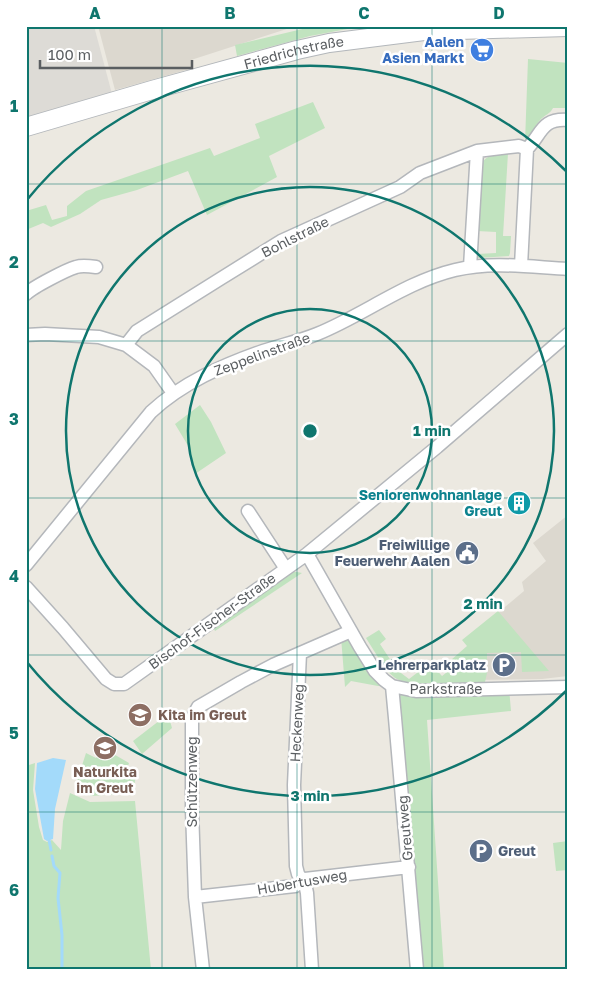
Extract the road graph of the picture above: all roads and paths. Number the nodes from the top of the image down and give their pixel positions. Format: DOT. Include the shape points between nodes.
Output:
graph roads {
  1 [pos="568,27"];
  2 [pos="391,30"];
  3 [pos="568,120"];
  4 [pos="26,127"];
  5 [pos="527,149"];
  6 [pos="477,151"];
  7 [pos="521,266"];
  8 [pos="96,267"];
  9 [pos="470,267"];
  10 [pos="568,269"];
  11 [pos="26,294"];
  12 [pos="568,334"];
  13 [pos="26,335"];
  14 [pos="126,345"];
  15 [pos="173,394"];
  16 [pos="248,511"];
  17 [pos="307,554"];
  18 [pos="26,565"];
  19 [pos="286,569"];
  20 [pos="26,573"];
  21 [pos="26,580"];
  22 [pos="26,587"];
  23 [pos="351,630"];
  24 [pos="300,653"];
  25 [pos="392,686"];
  26 [pos="568,687"];
  27 [pos="409,867"];
  28 [pos="302,880"];
  29 [pos="195,897"];
  30 [pos="204,970"];
  31 [pos="312,970"];
  32 [pos="417,970"];
  1 -- 2 [label="main road, Friedrichstraße"];
  2 -- 4 [label="main road, Friedrichstraße" via="297,50"];
  3 -- 5 [label="street" via="545,125"];
  5 -- 6 [label="street, Bohlstraße" via="519,146"];
  5 -- 7 [label="street"];
  6 -- 9 [label="street"];
  6 -- 14 [label="street, Bohlstraße" via="420,173 400,187 281,241 138,331"];
  7 -- 9 [label="street, Zeppelinstraße"];
  7 -- 10 [label="street, Zeppelinstraße"];
  8 -- 11 [label="street" via="76,267"];
  9 -- 15 [label="street, Zeppelinstraße" via="425,280 318,333 225,366"];
  12 -- 17 [label="street, Bischof-Fischer-Straße"];
  13 -- 14 [label="street" via="99,337"];
  14 -- 15 [label="street" via="154,366"];
  15 -- 18 [label="street, Zeppelinstraße" via="151,412"];
  16 -- 19 [label="street, Bischof-Fischer-Straße"];
  17 -- 19 [label="street, Bischof-Fischer-Straße"];
  17 -- 23 [label="street, Parkstraße"];
  19 -- 22 [label="street, Bischof-Fischer-Straße" via="119,685 106,679"];
  20 -- 21 [label="street"];
  23 -- 24 [label="street, Schützenweg"];
  23 -- 25 [label="street, Parkstraße" via="375,671"];
  24 -- 28 [label="street, Heckenweg" via="294,785 296,866"];
  24 -- 29 [label="street, Schützenweg" via="198,707 192,718"];
  25 -- 26 [label="street, Parkstraße" via="416,691"];
  25 -- 27 [label="street, Greutweg"];
  27 -- 28 [label="street, Hubertusweg"];
  27 -- 32 [label="street, Greutweg"];
  28 -- 29 [label="street, Hubertusweg" via="294,886"];
  28 -- 31 [label="street, Heckenweg" via="307,893"];
  29 -- 30 [label="street, Schützenweg"];
}
